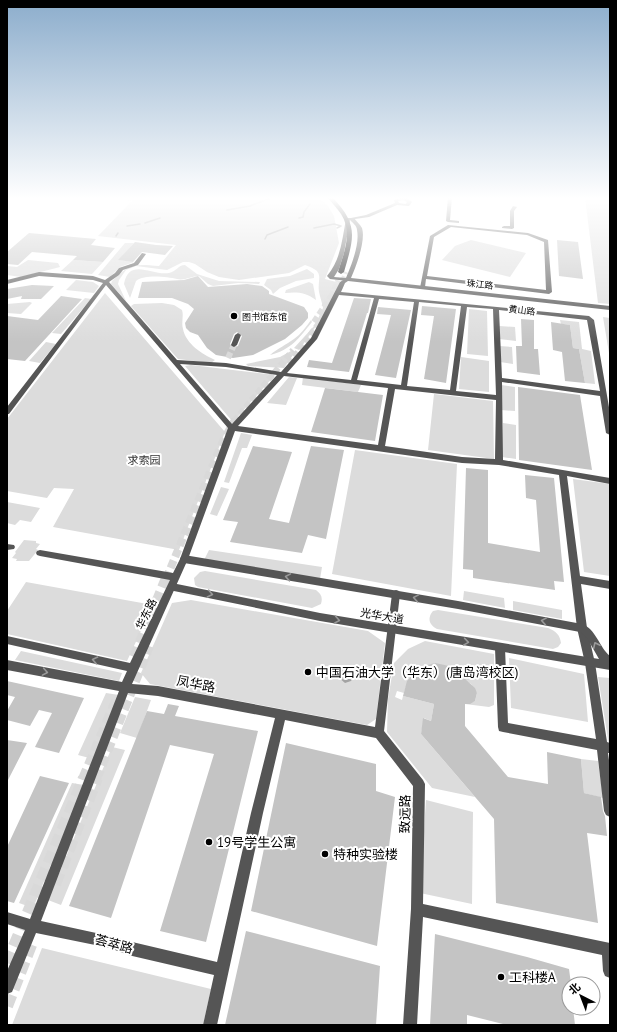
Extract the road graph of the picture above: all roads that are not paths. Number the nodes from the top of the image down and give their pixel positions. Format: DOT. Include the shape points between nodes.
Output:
graph roads {
  1 [pos="344,245"];
  2 [pos="354,245"];
  3 [pos="358,245"];
  4 [pos="430,245"];
  5 [pos="546,245"];
  6 [pos="144,254"];
  7 [pos="344,272"];
  8 [pos="424,276"];
  9 [pos="348,279"];
  10 [pos="7,282"];
  11 [pos="106,282"];
  12 [pos="422,287"];
  13 [pos="338,293"];
  14 [pos="377,297"];
  15 [pos="417,300"];
  16 [pos="541,300"];
  17 [pos="464,305"];
  18 [pos="496,308"];
  19 [pos="610,308"];
  20 [pos="539,312"];
  21 [pos="238,335"];
  22 [pos="234,345"];
  23 [pos="228,358"];
  24 [pos="174,362"];
  25 [pos="226,365"];
  26 [pos="282,374"];
  27 [pos="498,380"];
  28 [pos="354,381"];
  29 [pos="392,386"];
  30 [pos="404,387"];
  31 [pos="453,392"];
  32 [pos="602,394"];
  33 [pos="499,398"];
  34 [pos="7,411"];
  35 [pos="232,428"];
  36 [pos="610,433"];
  37 [pos="381,448"];
  38 [pos="499,462"];
  39 [pos="563,473"];
  40 [pos="610,481"];
  41 [pos="40,553"];
  42 [pos="184,559"];
  43 [pos="176,577"];
  44 [pos="576,579"];
  45 [pos="610,585"];
  46 [pos="172,587"];
  47 [pos="396,594"];
  48 [pos="582,628"];
  49 [pos="393,630"];
  50 [pos="7,640"];
  51 [pos="500,648"];
  52 [pos="590,662"];
  53 [pos="610,664"];
  54 [pos="7,665"];
  55 [pos="133,668"];
  56 [pos="126,688"];
  57 [pos="281,714"];
  58 [pos="380,733"];
  59 [pos="606,747"];
  60 [pos="610,810"];
  61 [pos="417,909"];
  62 [pos="7,918"];
  63 [pos="33,926"];
  64 [pos="609,950"];
  65 [pos="221,970"];
  66 [pos="610,971"];
  67 [pos="7,987"];
  68 [pos="210,1025"];
  69 [pos="410,1025"];
  1 -- 9 [label="street, 珠江路" via="336,269 330,276"];
  2 -- 7 [label="main road"];
  3 -- 9 [label="street"];
  4 -- 8 [label="street"];
  5 -- 8 [label="street" via="549,292"];
  6 -- 11 [label="street" via="136,264 121,269"];
  8 -- 12 [label="street"];
  9 -- 12 [label="street, 珠江路"];
  9 -- 13 [label="street" via="343,282"];
  10 -- 11 [label="street" via="39,274 93,278"];
  11 -- 24 [label="street"];
  11 -- 34 [label="street"];
  12 -- 16 [label="street, 珠江路"];
  13 -- 14 [label="street, 黄山路"];
  13 -- 26 [label="street" via="314,340"];
  14 -- 15 [label="street, 黄山路"];
  14 -- 28 [label="street"];
  15 -- 17 [label="street, 黄山路"];
  15 -- 30 [label="street"];
  16 -- 19 [label="street, 珠江路"];
  16 -- 20 [label="street"];
  17 -- 18 [label="street, 黄山路"];
  17 -- 31 [label="street"];
  18 -- 20 [label="street, 黄山路"];
  18 -- 27 [label="street"];
  20 -- 32 [label="street, 黄山路" via="585,317 591,320"];
  21 -- 22 [label="street"];
  23 -- 25 [label="street"];
  24 -- 25 [label="street"];
  24 -- 35 [label="street"];
  25 -- 26 [label="street"];
  26 -- 28 [label="street"];
  26 -- 35 [label="street"];
  27 -- 32 [label="street"];
  27 -- 33 [label="street"];
  28 -- 29 [label="street"];
  29 -- 30 [label="street"];
  29 -- 37 [label="street"];
  30 -- 31 [label="street"];
  31 -- 33 [label="street"];
  32 -- 36 [label="street, 黄山路"];
  33 -- 38 [label="street"];
  35 -- 37 [label="street"];
  35 -- 42 [label="street, 华东路"];
  37 -- 38 [label="street" via="462,460"];
  38 -- 39 [label="street"];
  39 -- 40 [label="street"];
  39 -- 44 [label="street"];
  41 -- 43 [label="street"];
  42 -- 43 [label="street, 华东路"];
  47 -- 42 [label="street, 光华大道, one-way"];
  43 -- 46 [label="street, 华东路"];
  44 -- 45 [label="street"];
  44 -- 48 [label="street"];
  46 -- 49 [label="street, 光华大道, one-way"];
  46 -- 55 [label="street, 华东路"];
  48 -- 47 [label="street, 光华大道, one-way"];
  47 -- 49 [label="street"];
  48 -- 52 [label="street"];
  53 -- 48 [label="street, one-way" via="594,645 588,631"];
  49 -- 51 [label="street, 光华大道, one-way"];
  49 -- 58 [label="street"];
  55 -- 50 [label="street, one-way"];
  51 -- 52 [label="street, 光华大道"];
  51 -- 59 [label="street" via="503,727"];
  52 -- 53 [label="street, 光华大道"];
  52 -- 59 [label="street"];
  54 -- 56 [label="street, 凤华路, one-way"];
  55 -- 56 [label="street, 华东路"];
  56 -- 57 [label="street, 凤华路" via="158,691"];
  56 -- 63 [label="street, 华东路"];
  57 -- 58 [label="street, 凤华路"];
  57 -- 65 [label="street"];
  58 -- 61 [label="street, 致远路" via="420,784"];
  59 -- 60 [label="street"];
  61 -- 64 [label="street"];
  61 -- 69 [label="street, 致远路"];
  62 -- 63 [label="street, 荟萃路"];
  63 -- 65 [label="street, 荟萃路"];
  63 -- 67 [label="street, 华东路"];
  64 -- 66 [label="street"];
  65 -- 68 [label="street"];
}
